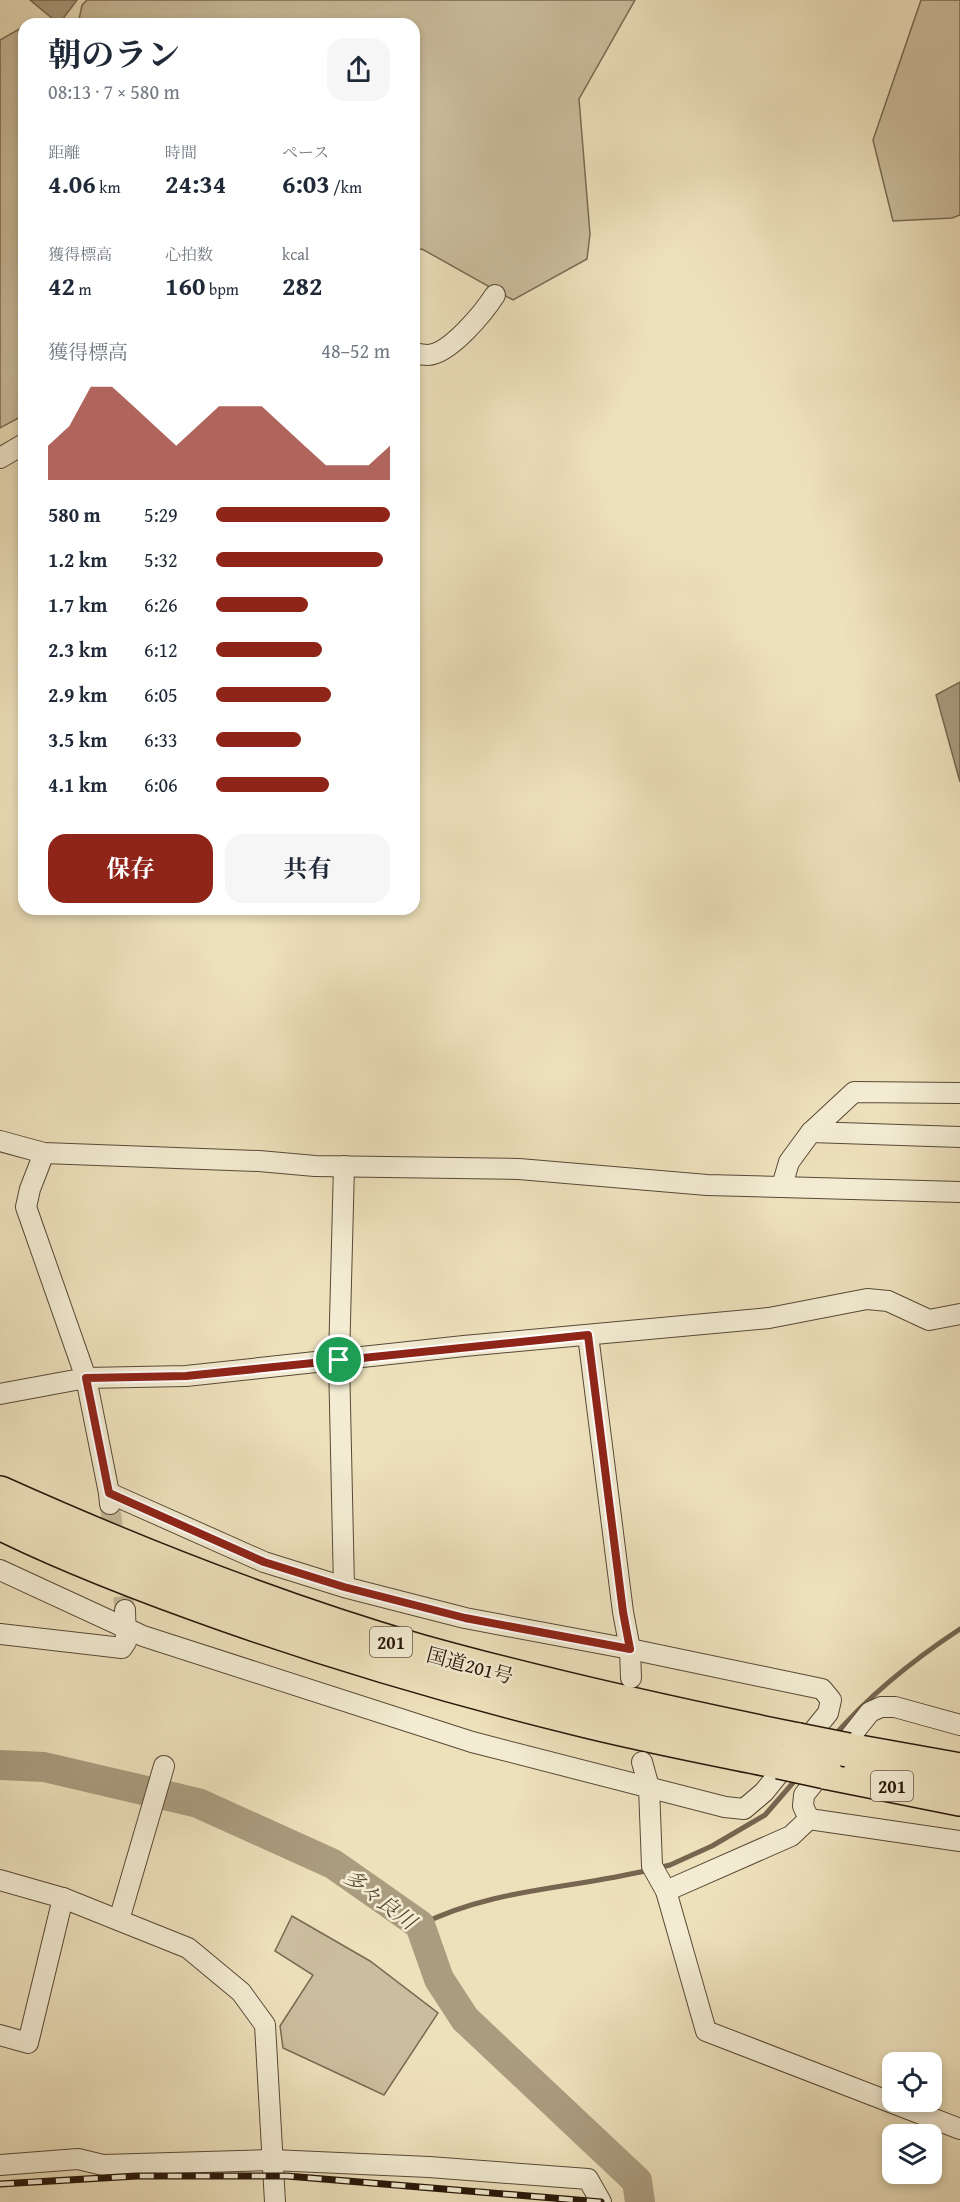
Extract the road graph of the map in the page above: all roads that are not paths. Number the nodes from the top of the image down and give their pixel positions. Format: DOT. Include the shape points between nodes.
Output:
graph roads {
  1 [pos="495,295"];
  2 [pos="420,354"];
  3 [pos="18,448"];
  4 [pos="0,458"];
  5 [pos="960,1093"];
  6 [pos="811,1132"];
  7 [pos="960,1137"];
  8 [pos="0,1141"];
  9 [pos="45,1153"];
  10 [pos="344,1166"];
  11 [pos="782,1186"];
  12 [pos="960,1192"];
  13 [pos="960,1314"];
  14 [pos="588,1335"];
  15 [pos="339,1360"];
  16 [pos="86,1378"];
  17 [pos="0,1394"];
  18 [pos="0,1493"];
  19 [pos="0,1523"];
  20 [pos="0,1570"];
  21 [pos="344,1587"];
  22 [pos="126,1619"];
  23 [pos="0,1634"];
  24 [pos="630,1649"];
  25 [pos="631,1678"];
  26 [pos="960,1725"];
  27 [pos="788,1751"];
  28 [pos="642,1762"];
  29 [pos="164,1766"];
  30 [pos="960,1770"];
  31 [pos="649,1787"];
  32 [pos="960,1799"];
  33 [pos="809,1819"];
  34 [pos="960,1841"];
  35 [pos="0,1880"];
  36 [pos="665,1887"];
  37 [pos="63,1898"];
  38 [pos="119,1920"];
  39 [pos="0,2035"];
  40 [pos="960,2129"];
  41 [pos="272,2160"];
  42 [pos="0,2165"];
  43 [pos="275,2202"];
  44 [pos="601,2202"];
  1 -- 2 [label="street" via="454,343 430,355"];
  3 -- 4 [label="street"];
  5 -- 6 [label="street" via="854,1092"];
  6 -- 7 [label="street"];
  6 -- 11 [label="street" via="789,1162"];
  8 -- 9 [label="street"];
  9 -- 10 [label="street"];
  9 -- 16 [label="street" via="26,1208"];
  10 -- 11 [label="street" via="519,1169 707,1185"];
  10 -- 15 [label="street"];
  11 -- 12 [label="street"];
  13 -- 14 [label="street" via="929,1320 888,1301 867,1299 769,1318"];
  14 -- 15 [label="street"];
  14 -- 24 [label="street"];
  15 -- 16 [label="street" via="186,1376"];
  15 -- 21 [label="street"];
  16 -- 17 [label="street"];
  16 -- 21 [label="street" via="110,1500 264,1562"];
  18 -- 27 [label="highway, 国道201号 / 201" via="182,1570 298,1612 406,1647 657,1711"];
  19 -- 27 [label="highway, 国道201号 / 201" via="161,1592 422,1679 577,1719"];
  20 -- 22 [label="street"];
  21 -- 24 [label="street" via="465,1618"];
  22 -- 23 [label="street" via="126,1642 122,1648"];
  22 -- 31 [label="street" via="472,1742"];
  24 -- 25 [label="street"];
  24 -- 31 [label="street" via="822,1689 831,1700 828,1713 764,1792 744,1809"];
  26 -- 33 [label="street" via="895,1707 870,1712 804,1795 803,1806"];
  27 -- 30 [label="highway, 国道201号 / 201, bridge" via="848,1750"];
  27 -- 32 [label="highway, 国道201号 / 201, bridge" via="825,1772"];
  28 -- 31 [label="street"];
  29 -- 38 [label="street"];
  31 -- 36 [label="street" via="652,1866"];
  33 -- 34 [label="street"];
  33 -- 36 [label="street" via="790,1836"];
  35 -- 37 [label="street"];
  36 -- 40 [label="street" via="706,2031"];
  37 -- 38 [label="street"];
  37 -- 39 [label="street" via="28,2043"];
  38 -- 41 [label="street" via="188,1948 241,1992 265,2025"];
  41 -- 42 [label="street" via="103,2165 78,2159"];
  41 -- 43 [label="street"];
  41 -- 44 [label="street" via="588,2179"];
}
